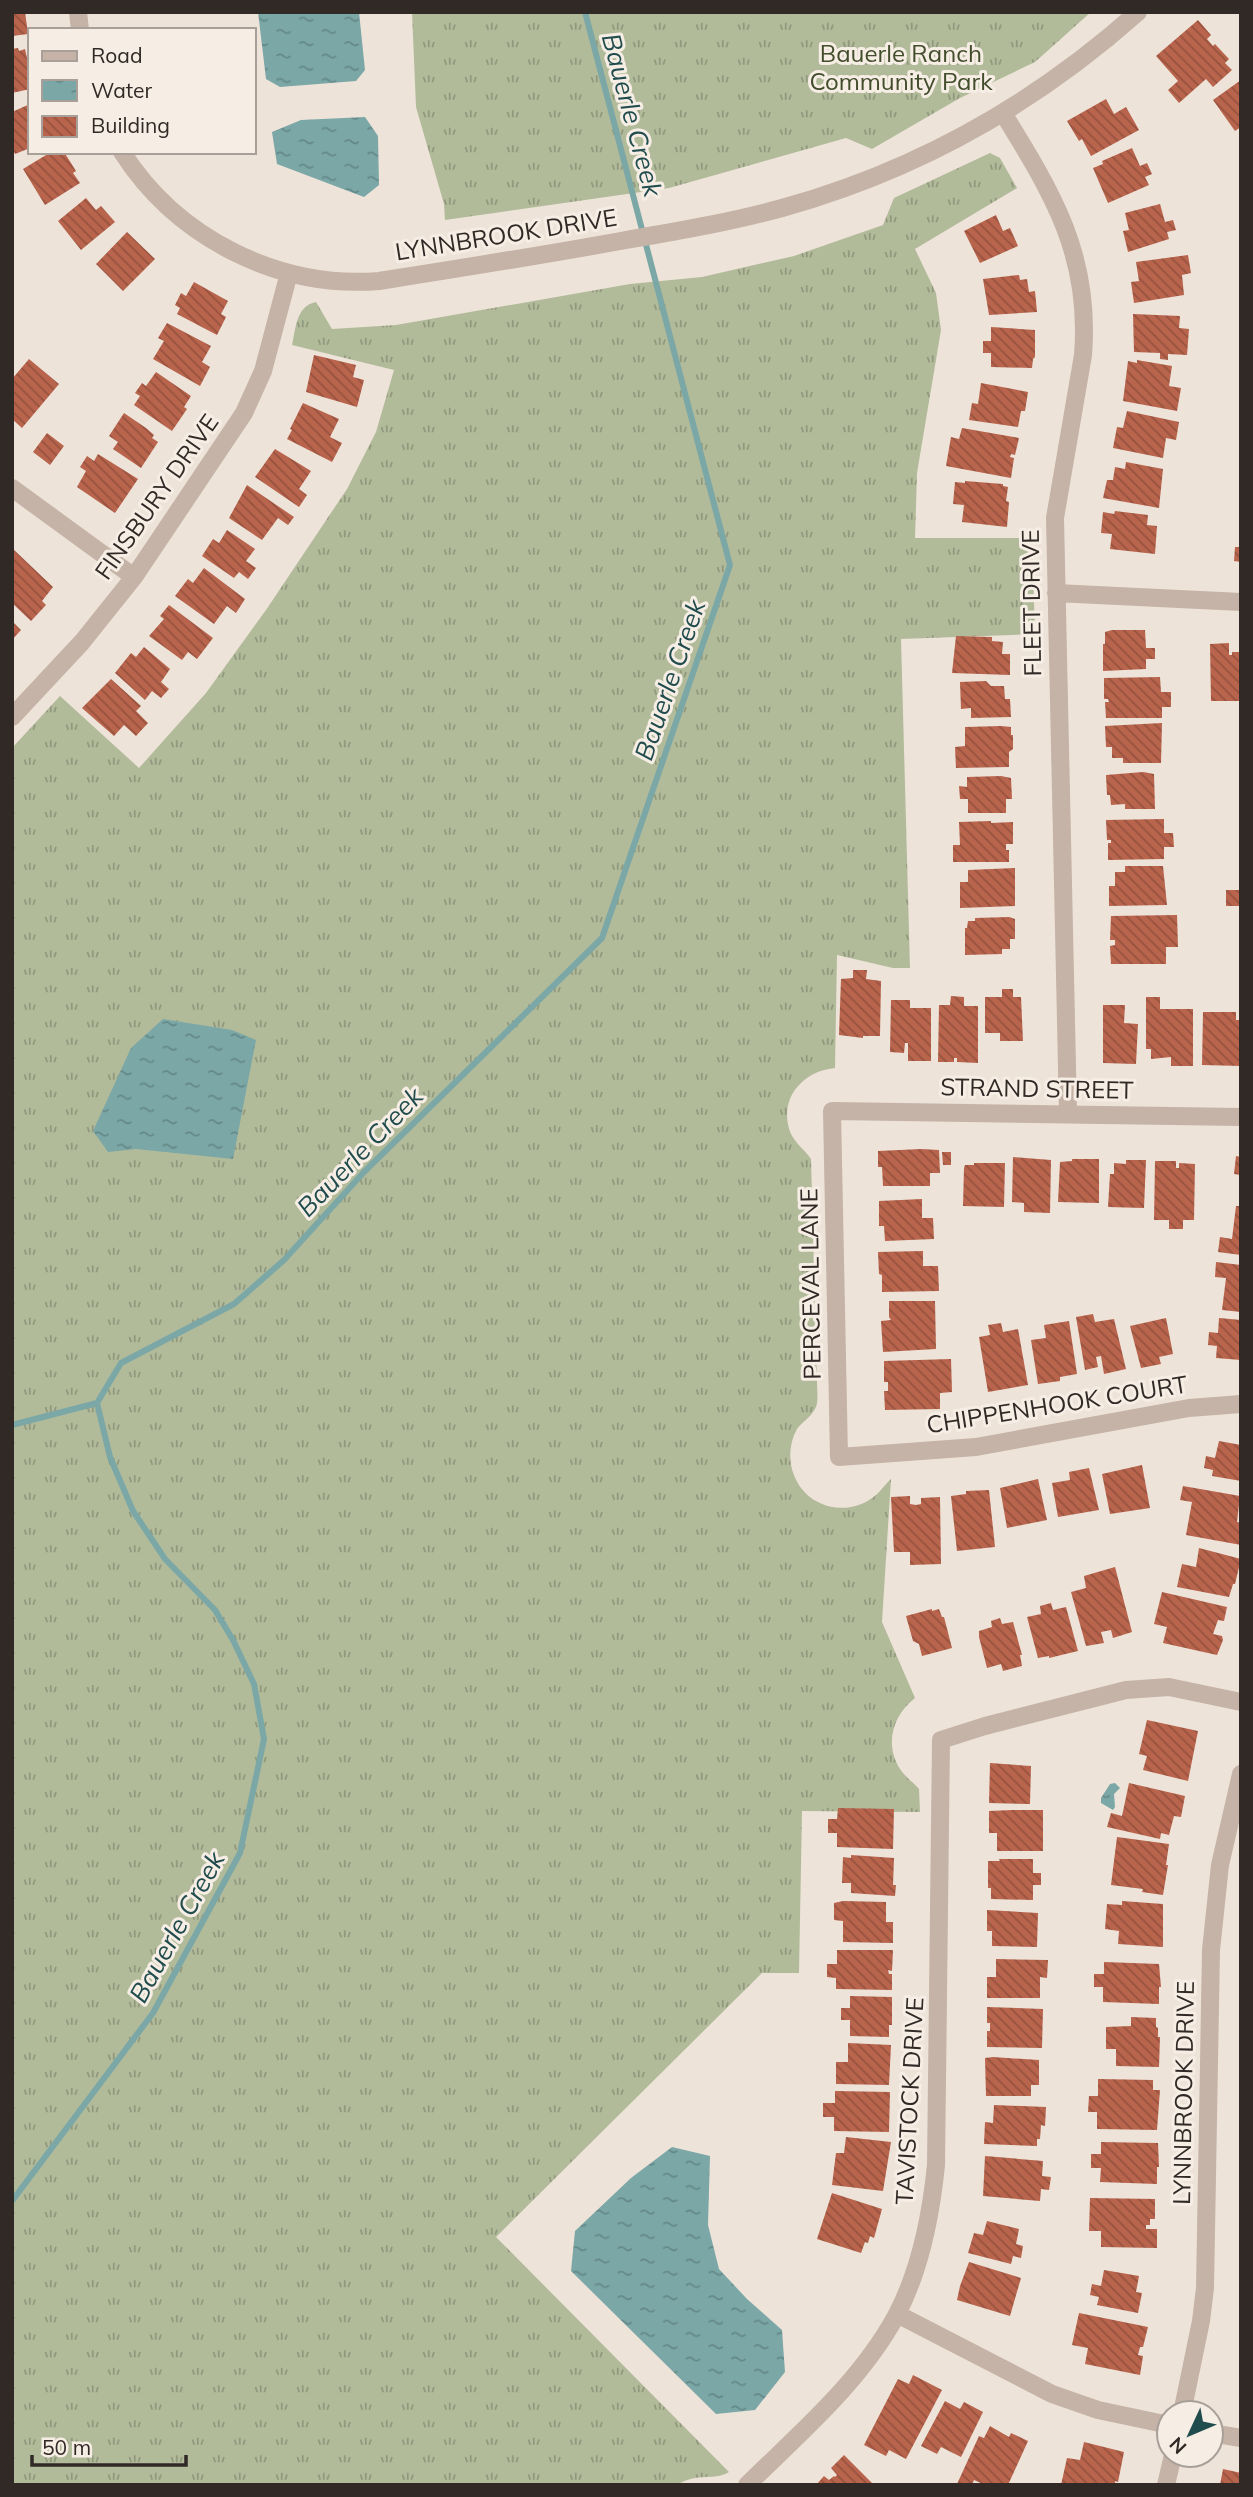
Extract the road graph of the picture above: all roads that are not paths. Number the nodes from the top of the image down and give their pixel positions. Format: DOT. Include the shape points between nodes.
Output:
graph roads {
  1 [pos="1138,12"];
  2 [pos="1003,113"];
  3 [pos="123,154"];
  4 [pos="289,274"];
  5 [pos="12,488"];
  6 [pos="134,577"];
  7 [pos="1056,593"];
  8 [pos="1241,602"];
  9 [pos="12,717"];
  10 [pos="832,1111"];
  11 [pos="1068,1114"];
  12 [pos="1241,1117"];
  13 [pos="1241,1404"];
  14 [pos="839,1457"];
  15 [pos="1241,1702"];
  16 [pos="1241,1774"];
  17 [pos="897,2314"];
  18 [pos="1185,2399"];
  19 [pos="1155,2422"];
  20 [pos="747,2485"];
  1 -- 2 [label="street, LYNNBROOK DRIVE"];
  2 -- 4 [label="street, LYNNBROOK DRIVE" via="924,156 781,208 527,258 360,282"];
  2 -- 7 [label="street, FLEET DRIVE" via="1065,226 1082,293 1083,355 1055,518"];
  3 -- 4 [label="street, LYNNBROOK DRIVE" via="172,212 219,245"];
  4 -- 6 [label="street, FINSBURY DRIVE" via="255,391"];
  5 -- 6 [label="street"];
  6 -- 9 [label="street, FINSBURY DRIVE" via="82,642"];
  7 -- 8 [label="street"];
  7 -- 11 [label="street, FLEET DRIVE"];
  10 -- 11 [label="street, STRAND STREET"];
  10 -- 14 [label="street, PERCEVAL LANE"];
  11 -- 12 [label="street, STRAND STREET"];
  13 -- 14 [label="street, CHIPPENHOOK COURT" via="1189,1408 976,1447"];
  15 -- 17 [label="street, TAVISTOCK DRIVE" via="1169,1687 1126,1690 941,1740 936,2165 929,2218"];
  16 -- 18 [label="street, LYNNBROOK DRIVE" via="1214,1907 1205,2288"];
  17 -- 19 [label="street" via="1052,2394"];
  17 -- 20 [label="street, TAVISTOCK DRIVE" via="840,2394"];
}
